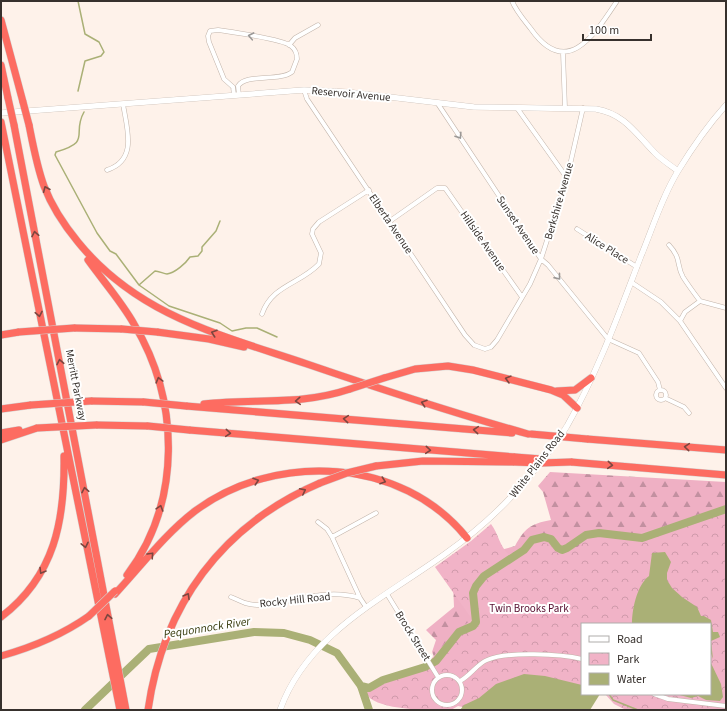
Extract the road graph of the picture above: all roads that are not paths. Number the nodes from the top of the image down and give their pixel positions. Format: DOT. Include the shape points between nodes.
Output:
graph roads {
  1 [pos="512,1"];
  2 [pos="617,1"];
  3 [pos="1,20"];
  4 [pos="318,25"];
  5 [pos="289,45"];
  6 [pos="563,53"];
  7 [pos="1,65"];
  8 [pos="304,90"];
  9 [pos="236,95"];
  10 [pos="123,104"];
  11 [pos="438,104"];
  12 [pos="726,106"];
  13 [pos="517,108"];
  14 [pos="565,108"];
  15 [pos="582,108"];
  16 [pos="1,113"];
  17 [pos="1,124"];
  18 [pos="107,170"];
  19 [pos="678,171"];
  20 [pos="567,178"];
  21 [pos="369,190"];
  22 [pos="390,221"];
  23 [pos="64,225"];
  24 [pos="577,229"];
  25 [pos="669,245"];
  26 [pos="541,259"];
  27 [pos="637,266"];
  28 [pos="631,282"];
  29 [pos="522,297"];
  30 [pos="700,301"];
  31 [pos="726,308"];
  32 [pos="262,314"];
  33 [pos="680,321"];
  34 [pos="1,335"];
  35 [pos="608,339"];
  36 [pos="487,349"];
  37 [pos="304,363"];
  38 [pos="591,378"];
  39 [pos="726,388"];
  40 [pos="545,389"];
  41 [pos="660,390"];
  42 [pos="665,398"];
  43 [pos="186,406"];
  44 [pos="577,408"];
  45 [pos="1,409"];
  46 [pos="689,413"];
  47 [pos="37,428"];
  48 [pos="1,433"];
  49 [pos="530,434"];
  50 [pos="64,438"];
  51 [pos="1,440"];
  52 [pos="726,450"];
  53 [pos="515,460"];
  54 [pos="726,474"];
  55 [pos="376,513"];
  56 [pos="318,522"];
  57 [pos="332,537"];
  58 [pos="467,538"];
  59 [pos="115,592"];
  60 [pos="387,594"];
  61 [pos="231,597"];
  62 [pos="360,598"];
  63 [pos="366,607"];
  64 [pos="1,617"];
  65 [pos="1,656"];
  66 [pos="581,660"];
  67 [pos="116,672"];
  68 [pos="438,677"];
  69 [pos="460,681"];
  70 [pos="119,690"];
  71 [pos="657,695"];
  72 [pos="726,706"];
  73 [pos="120,710"];
  74 [pos="126,710"];
  75 [pos="148,710"];
  76 [pos="280,710"];
  1 -- 6 [label="street" via="536,36"];
  2 -- 6 [label="street" via="587,41"];
  23 -- 3 [label="highway, one-way, bridge" via="44,186"];
  4 -- 5 [label="street" via="295,38"];
  5 -- 9 [label="street" via="297,57 292,72 244,81 238,86"];
  5 -- 9 [label="street, one-way" via="218,30 210,31 209,42 224,79 233,87"];
  6 -- 14 [label="street"];
  67 -- 7 [label="highway, Merritt Parkway, one-way, bridge"];
  8 -- 9 [label="main road, Reservoir Avenue"];
  8 -- 11 [label="main road, Reservoir Avenue"];
  8 -- 21 [label="street, Elberta Avenue" via="307,99"];
  9 -- 10 [label="main road, Reservoir Avenue"];
  10 -- 16 [label="main road, Reservoir Avenue"];
  10 -- 18 [label="street" via="127,150 124,159"];
  11 -- 13 [label="main road, Reservoir Avenue"];
  11 -- 26 [label="street, Sunset Avenue, one-way"];
  12 -- 19 [label="main road, White Plains Road"];
  13 -- 14 [label="main road, Reservoir Avenue"];
  13 -- 20 [label="street"];
  14 -- 15 [label="main road, Reservoir Avenue"];
  15 -- 19 [label="main road, Reservoir Avenue" via="602,110 618,116 635,130 656,154"];
  15 -- 20 [label="street, Berkshire Avenue"];
  17 -- 50 [label="highway, Merritt Parkway, one-way"];
  19 -- 27 [label="main road, White Plains Road" via="662,202"];
  20 -- 26 [label="street, Berkshire Avenue"];
  21 -- 22 [label="street, Elberta Avenue"];
  21 -- 32 [label="street" via="317,224 312,234 321,253 319,264 274,294 266,303"];
  22 -- 29 [label="street, Hillside Avenue" via="437,188 443,187"];
  22 -- 36 [label="street, Elberta Avenue" via="465,335 477,347"];
  37 -- 23 [label="highway, one-way" via="200,328 162,311 143,300 102,268"];
  59 -- 23 [label="highway, one-way" via="144,549 163,500 168,458 167,417 155,367 134,323"];
  24 -- 27 [label="street, Alice Place"];
  25 -- 30 [label="street" via="679,260 682,275"];
  26 -- 29 [label="street, Berkshire Avenue"];
  26 -- 35 [label="street, Sunset Avenue, one-way"];
  27 -- 28 [label="main road, White Plains Road"];
  28 -- 33 [label="street" via="661,302"];
  28 -- 35 [label="main road, White Plains Road"];
  29 -- 36 [label="street, Berkshire Avenue" via="497,340"];
  30 -- 31 [label="street"];
  30 -- 33 [label="street" via="685,312"];
  33 -- 39 [label="street"];
  34 -- 37 [label="highway, bridge" via="74,328 157,332 224,342"];
  35 -- 38 [label="main road, White Plains Road"];
  35 -- 41 [label="street" via="639,353 658,382"];
  49 -- 37 [label="highway, one-way" via="442,409"];
  38 -- 40 [label="highway" via="571,391"];
  38 -- 44 [label="main road, White Plains Road"];
  40 -- 43 [label="highway, one-way, bridge" via="448,366 415,369 327,396 302,400 228,401"];
  40 -- 44 [label="highway" via="563,395"];
  41 -- 42 [label="street" via="665,392"];
  41 -- 42 [label="street" via="656,398"];
  42 -- 46 [label="street" via="684,407"];
  43 -- 45 [label="highway, bridge" via="91,401"];
  49 -- 43 [label="highway, one-way"];
  44 -- 58 [label="main road, White Plains Road" via="553,447 526,481"];
  47 -- 48 [label="highway"];
  47 -- 51 [label="highway"];
  47 -- 53 [label="highway, one-way, bridge" via="148,426"];
  52 -- 49 [label="highway, one-way, bridge"];
  50 -- 64 [label="highway, one-way" via="64,502 51,554 22,599"];
  50 -- 67 [label="highway, Merritt Parkway, one-way"];
  53 -- 54 [label="highway, one-way, bridge"];
  75 -- 53 [label="highway, one-way, bridge" via="160,657 170,630 194,584 232,538 274,507 320,483 376,466 423,461"];
  55 -- 57 [label="street"];
  56 -- 57 [label="street"];
  57 -- 62 [label="street"];
  59 -- 58 [label="highway, one-way" via="172,532 196,511 221,495 242,486 288,473 342,472 389,483 427,503"];
  58 -- 60 [label="main road, White Plains Road"];
  59 -- 65 [label="highway, bridge" via="89,616 68,630 46,641"];
  60 -- 63 [label="main road, White Plains Road"];
  60 -- 68 [label="street, Brock Street"];
  61 -- 62 [label="street, Rocky Hill Road" via="256,604 321,596"];
  62 -- 63 [label="street"];
  63 -- 76 [label="main road, White Plains Road" via="330,636 311,657 292,685"];
  66 -- 69 [label="street" via="560,655 494,658 486,660"];
  67 -- 70 [label="highway, Merritt Parkway"];
  68 -- 69 [label="street" via="450,675"];
  68 -- 69 [label="street" via="432,693 442,704 453,704 461,697"];
  70 -- 73 [label="highway, Merritt Parkway"];
  70 -- 74 [label="highway, Merritt Parkway"];
  71 -- 72 [label="street" via="668,699"];
}
